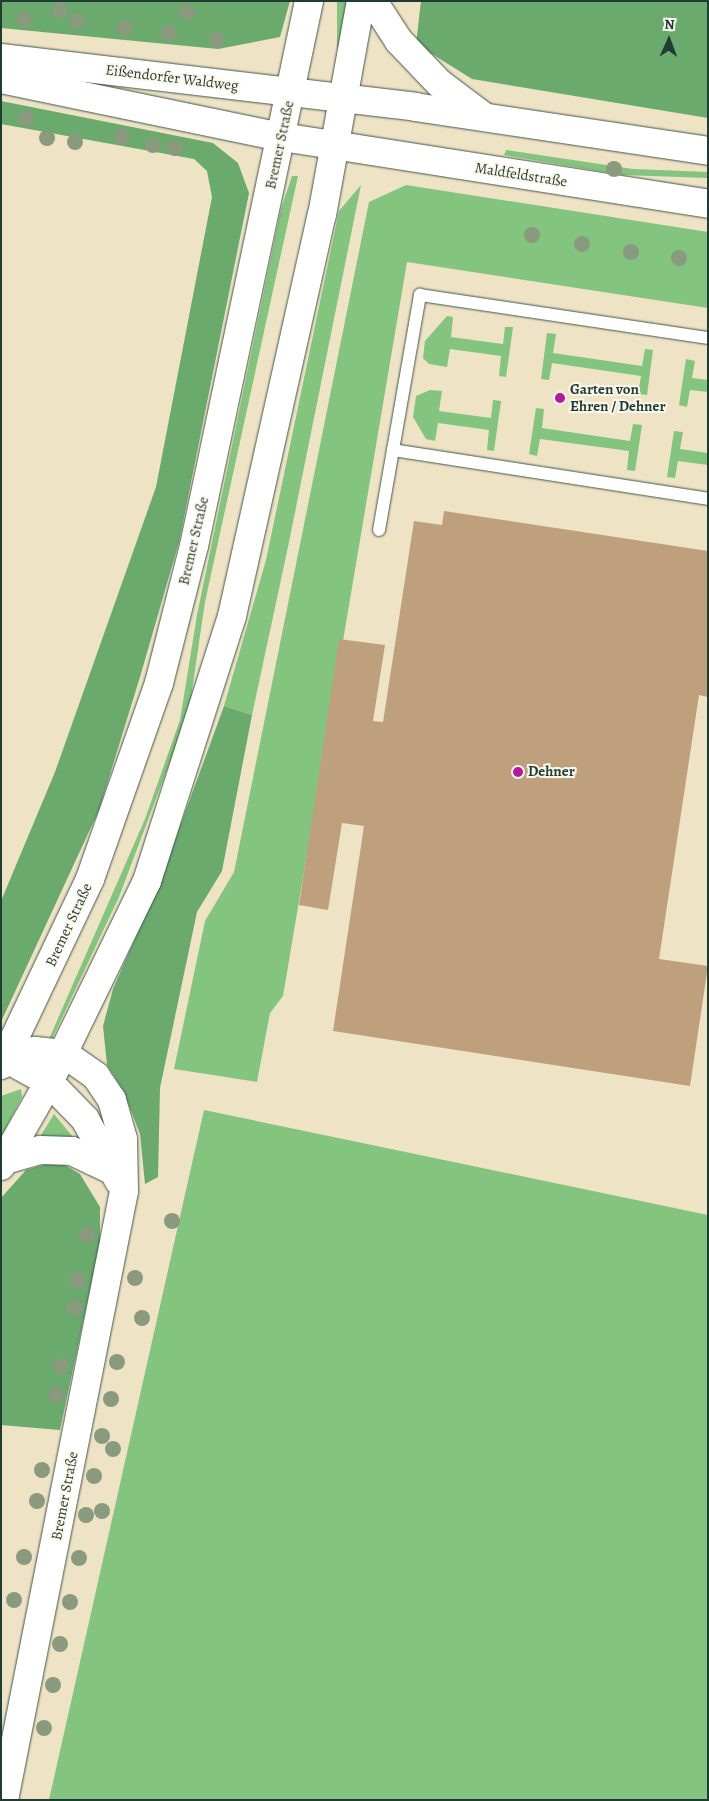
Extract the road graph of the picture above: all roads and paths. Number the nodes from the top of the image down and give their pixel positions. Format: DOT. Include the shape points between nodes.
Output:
graph roads {
  1 [pos="309,1"];
  2 [pos="361,1"];
  3 [pos="373,1"];
  4 [pos="1,58"];
  5 [pos="1,79"];
  6 [pos="291,91"];
  7 [pos="344,98"];
  8 [pos="486,118"];
  9 [pos="282,136"];
  10 [pos="335,145"];
  11 [pos="708,150"];
  12 [pos="708,204"];
  13 [pos="708,338"];
  14 [pos="393,450"];
  15 [pos="708,499"];
  16 [pos="379,530"];
  17 [pos="66,1054"];
  18 [pos="3,1062"];
  19 [pos="50,1082"];
  20 [pos="3,1164"];
  21 [pos="120,1182"];
  22 [pos="4,1800"];
  1 -- 6 [label="main road, Bremer Straße"];
  2 -- 7 [label="main road"];
  3 -- 8 [label="main road" via="399,41 439,83"];
  4 -- 6 [label="main road, Eißendorfer Waldweg"];
  5 -- 9 [label="main road, Eißendorfer Waldweg"];
  6 -- 7 [label="main road, Eißendorfer Waldweg"];
  6 -- 9 [label="main road, Bremer Straße"];
  7 -- 8 [label="main road"];
  7 -- 10 [label="main road"];
  8 -- 11 [label="main road"];
  9 -- 10 [label="main road, Eißendorfer Waldweg"];
  9 -- 18 [label="main road, Bremer Straße" via="194,546 159,682 90,879"];
  10 -- 12 [label="main road, Maldfeldstraße"];
  10 -- 17 [label="main road" via="232,616 147,881"];
  13 -- 14 [label="lane" via="420,295"];
  14 -- 15 [label="lane"];
  14 -- 16 [label="lane"];
  17 -- 18 [label="main road" via="35,1051"];
  17 -- 19 [label="main road"];
  17 -- 21 [label="main road, Bremer Straße" via="96,1076 112,1100 123,1139"];
  18 -- 19 [label="main road"];
  19 -- 20 [label="main road"];
  19 -- 21 [label="main road" via="85,1119"];
  20 -- 21 [label="main road" via="41,1150 72,1151"];
  21 -- 22 [label="main road, Bremer Straße"];
}
